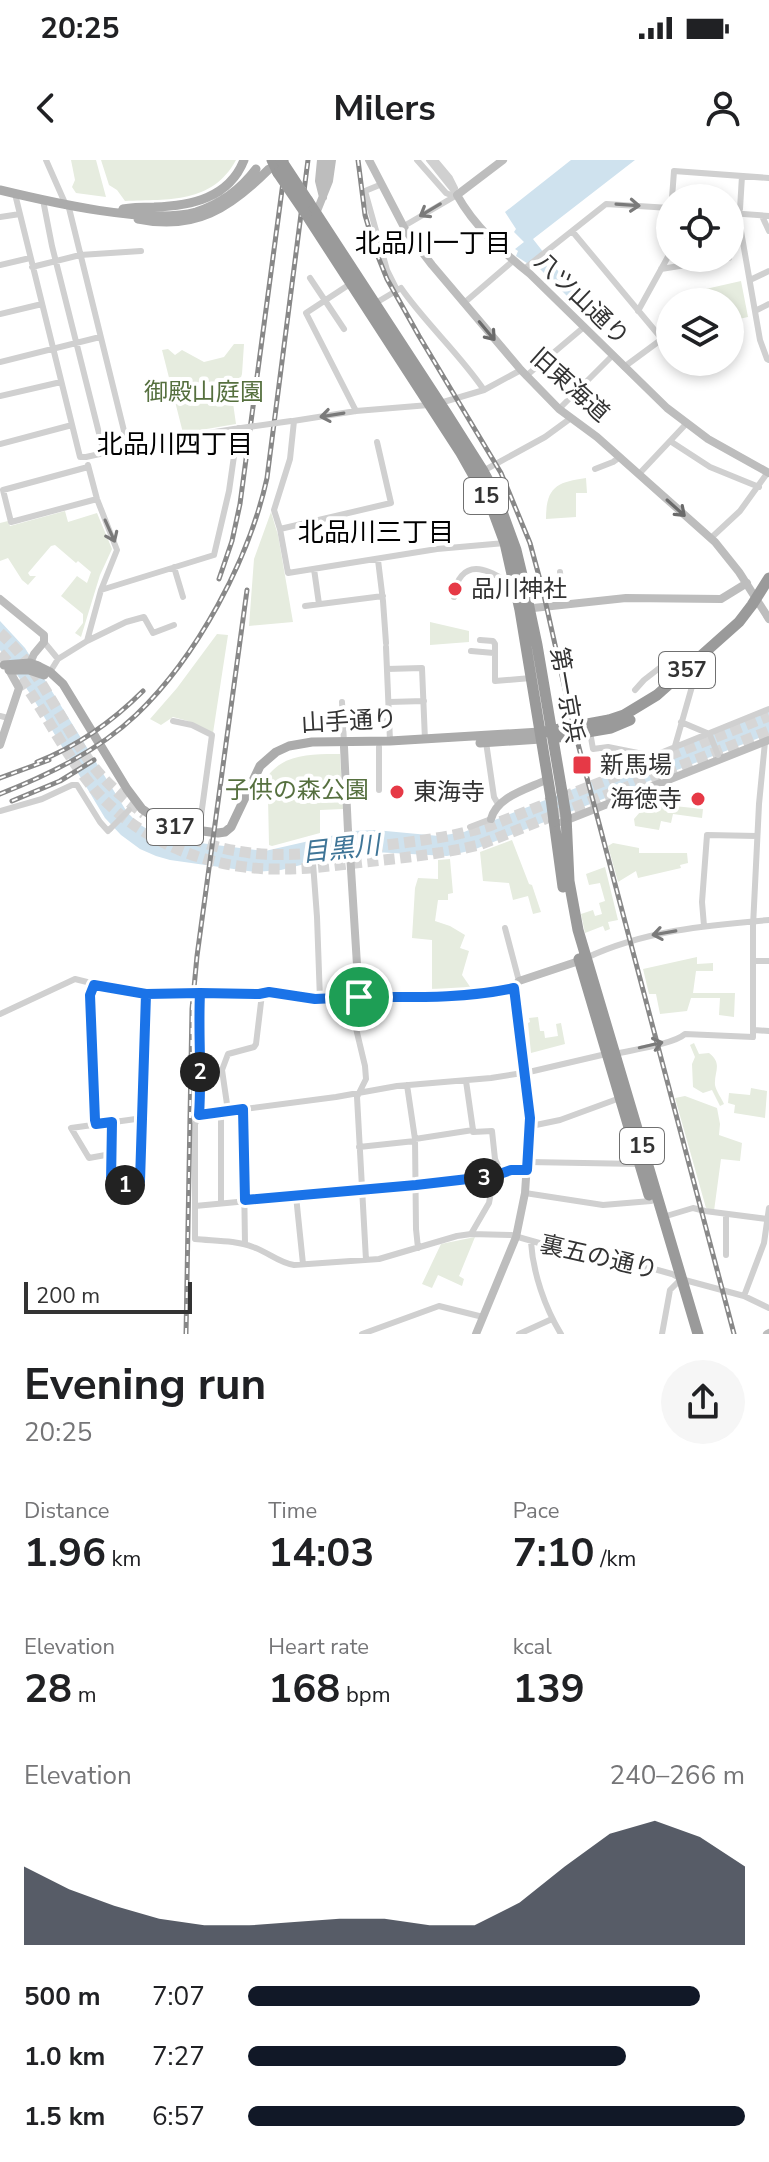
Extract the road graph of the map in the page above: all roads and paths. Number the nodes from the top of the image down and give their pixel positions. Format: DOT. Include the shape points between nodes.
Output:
graph roads {
  1 [pos="46,160"];
  2 [pos="272,160"];
  3 [pos="281,160"];
  4 [pos="326,160"];
  5 [pos="369,160"];
  6 [pos="417,160"];
  7 [pos="429,160"];
  8 [pos="435,160"];
  9 [pos="503,160"];
  10 [pos="243,162"];
  11 [pos="259,172"];
  12 [pos="278,173"];
  13 [pos="742,176"];
  14 [pos="769,178"];
  15 [pos="382,184"];
  16 [pos="673,184"];
  17 [pos="742,184"];
  18 [pos="0,190"];
  19 [pos="15,194"];
  20 [pos="457,195"];
  21 [pos="43,199"];
  22 [pos="66,204"];
  23 [pos="656,207"];
  24 [pos="310,209"];
  25 [pos="116,212"];
  26 [pos="20,214"];
  27 [pos="744,215"];
  28 [pos="765,216"];
  29 [pos="0,217"];
  30 [pos="404,226"];
  31 [pos="572,231"];
  32 [pos="769,231"];
  33 [pos="141,251"];
  34 [pos="744,251"];
  35 [pos="80,255"];
  36 [pos="745,255"];
  37 [pos="30,258"];
  38 [pos="56,261"];
  39 [pos="513,261"];
  40 [pos="0,265"];
  41 [pos="32,267"];
  42 [pos="526,267"];
  43 [pos="769,271"];
  44 [pos="659,272"];
  45 [pos="310,278"];
  46 [pos="750,280"];
  47 [pos="350,284"];
  48 [pos="399,289"];
  49 [pos="325,300"];
  50 [pos="464,303"];
  51 [pos="42,304"];
  52 [pos="374,304"];
  53 [pos="769,304"];
  54 [pos="638,311"];
  55 [pos="755,311"];
  56 [pos="0,314"];
  57 [pos="584,327"];
  58 [pos="344,329"];
  59 [pos="100,337"];
  60 [pos="76,343"];
  61 [pos="53,349"];
  62 [pos="612,356"];
  63 [pos="769,360"];
  64 [pos="0,362"];
  65 [pos="624,367"];
  66 [pos="524,373"];
  67 [pos="61,382"];
  68 [pos="484,390"];
  69 [pos="0,396"];
  70 [pos="435,404"];
  71 [pos="559,409"];
  72 [pos="356,411"];
  73 [pos="571,418"];
  74 [pos="292,421"];
  75 [pos="686,424"];
  76 [pos="72,425"];
  77 [pos="239,428"];
  78 [pos="670,441"];
  79 [pos="377,442"];
  80 [pos="0,444"];
  81 [pos="128,447"];
  82 [pos="104,453"];
  83 [pos="86,457"];
  84 [pos="620,457"];
  85 [pos="88,467"];
  86 [pos="595,469"];
  87 [pos="483,471"];
  88 [pos="769,473"];
  89 [pos="639,474"];
  90 [pos="759,487"];
  91 [pos="97,499"];
  92 [pos="280,529"];
  93 [pos="711,538"];
  94 [pos="505,543"];
  95 [pos="378,560"];
  96 [pos="174,567"];
  97 [pos="314,569"];
  98 [pos="560,572"];
  99 [pos="513,578"];
  100 [pos="769,578"];
  101 [pos="747,583"];
  102 [pos="101,590"];
  103 [pos="769,592"];
  104 [pos="383,596"];
  105 [pos="183,597"];
  106 [pos="454,597"];
  107 [pos="0,599"];
  108 [pos="759,602"];
  109 [pos="319,604"];
  110 [pos="563,604"];
  111 [pos="305,606"];
  112 [pos="524,609"];
  113 [pos="164,616"];
  114 [pos="769,619"];
  115 [pos="480,640"];
  116 [pos="87,641"];
  117 [pos="44,642"];
  118 [pos="471,651"];
  119 [pos="494,653"];
  120 [pos="58,659"];
  121 [pos="3,667"];
  122 [pos="40,669"];
  123 [pos="387,669"];
  124 [pos="684,677"];
  125 [pos="531,678"];
  126 [pos="635,690"];
  127 [pos="424,701"];
  128 [pos="342,702"];
  129 [pos="389,702"];
  130 [pos="769,709"];
  131 [pos="4,717"];
  132 [pos="173,721"];
  133 [pos="389,721"];
  134 [pos="362,722"];
  135 [pos="681,722"];
  136 [pos="590,732"];
  137 [pos="709,734"];
  138 [pos="546,735"];
  139 [pos="1,739"];
  140 [pos="425,740"];
  141 [pos="390,741"];
  142 [pos="767,741"];
  143 [pos="486,742"];
  144 [pos="344,745"];
  145 [pos="675,746"];
  146 [pos="379,747"];
  147 [pos="719,757"];
  148 [pos="548,779"];
  149 [pos="379,790"];
  150 [pos="557,795"];
  151 [pos="498,804"];
  152 [pos="759,804"];
  153 [pos="769,805"];
  154 [pos="131,808"];
  155 [pos="0,811"];
  156 [pos="491,819"];
  157 [pos="560,820"];
  158 [pos="470,827"];
  159 [pos="199,831"];
  160 [pos="757,836"];
  161 [pos="313,863"];
  162 [pos="769,920"];
  163 [pos="753,922"];
  164 [pos="704,926"];
  165 [pos="505,928"];
  166 [pos="583,960"];
  167 [pos="754,961"];
  168 [pos="769,961"];
  169 [pos="516,984"];
  170 [pos="94,985"];
  171 [pos="200,993"];
  172 [pos="146,994"];
  173 [pos="262,994"];
  174 [pos="354,998"];
  175 [pos="320,1000"];
  176 [pos="0,1014"];
  177 [pos="754,1030"];
  178 [pos="769,1031"];
  179 [pos="611,1054"];
  180 [pos="525,1072"];
  181 [pos="466,1081"];
  182 [pos="407,1085"];
  183 [pos="358,1094"];
  184 [pos="620,1098"];
  185 [pos="243,1109"];
  186 [pos="224,1112"];
  187 [pos="199,1115"];
  188 [pos="143,1118"];
  189 [pos="112,1122"];
  190 [pos="96,1124"];
  191 [pos="531,1126"];
  192 [pos="473,1130"];
  193 [pos="415,1140"];
  194 [pos="359,1147"];
  195 [pos="111,1154"];
  196 [pos="639,1164"];
  197 [pos="528,1166"];
  198 [pos="497,1175"];
  199 [pos="416,1185"];
  200 [pos="362,1190"];
  201 [pos="525,1193"];
  202 [pos="296,1196"];
  203 [pos="245,1200"];
  204 [pos="651,1201"];
  205 [pos="221,1203"];
  206 [pos="195,1206"];
  207 [pos="769,1208"];
  208 [pos="726,1214"];
  209 [pos="663,1217"];
  210 [pos="767,1219"];
  211 [pos="471,1234"];
  212 [pos="516,1237"];
  213 [pos="531,1242"];
  214 [pos="245,1244"];
  215 [pos="418,1248"];
  216 [pos="726,1255"];
  217 [pos="366,1260"];
  218 [pos="303,1264"];
  219 [pos="676,1279"];
  220 [pos="744,1296"];
  221 [pos="769,1308"];
  222 [pos="483,1317"];
  223 [pos="552,1319"];
  224 [pos="362,1334"];
  225 [pos="476,1334"];
  226 [pos="519,1334"];
  227 [pos="561,1334"];
  228 [pos="662,1334"];
  229 [pos="690,1334"];
  230 [pos="698,1334"];
  1 -- 22 [label="street"];
  2 -- 12 [label="highway, 第一京浜 / 15"];
  3 -- 24 [label="highway, 第一京浜 / 15, bridge"];
  4 -- 24 [label="street" via="323,198"];
  5 -- 15 [label="street, 旧東海道"];
  6 -- 20 [label="street" via="448,194"];
  7 -- 20 [label="street, 八ツ山通り"];
  8 -- 20 [label="street, 八ツ山通り"];
  9 -- 20 [label="street"];
  10 -- 11 [label="main road" via="254,162 262,169"];
  10 -- 25 [label="main road" via="230,183 203,200"];
  11 -- 12 [label="main road" via="270,168"];
  11 -- 25 [label="main road" via="233,194 195,212"];
  12 -- 24 [label="highway, 第一京浜 / 15, bridge"];
  13 -- 14 [label="street"];
  13 -- 16 [label="street" via="674,171"];
  13 -- 17 [label="street"];
  15 -- 30 [label="street, 旧東海道"];
  15 -- 48 [label="street" via="365,191 387,270"];
  18 -- 19 [label="main road"];
  19 -- 21 [label="main road"];
  19 -- 26 [label="street"];
  20 -- 30 [label="street, one-way"];
  20 -- 39 [label="street, 八ツ山通り"];
  21 -- 22 [label="main road"];
  21 -- 38 [label="street"];
  22 -- 25 [label="main road"];
  22 -- 35 [label="street"];
  31 -- 23 [label="street, one-way" via="606,204"];
  24 -- 47 [label="highway, 第一京浜 / 15" via="313,226"];
  24 -- 52 [label="highway, 第一京浜 / 15"];
  26 -- 29 [label="street"];
  26 -- 37 [label="street"];
  27 -- 28 [label="street"];
  28 -- 32 [label="street"];
  30 -- 50 [label="street, 旧東海道"];
  31 -- 42 [label="street"];
  31 -- 54 [label="street"];
  33 -- 35 [label="street"];
  34 -- 36 [label="street"];
  35 -- 38 [label="street"];
  35 -- 59 [label="street"];
  36 -- 46 [label="street"];
  37 -- 40 [label="street"];
  37 -- 41 [label="street"];
  38 -- 41 [label="street"];
  38 -- 60 [label="street"];
  39 -- 42 [label="street, 八ツ山通り"];
  39 -- 50 [label="street"];
  41 -- 51 [label="street"];
  42 -- 57 [label="street, 八ツ山通り"];
  43 -- 46 [label="street"];
  44 -- 54 [label="street"];
  45 -- 49 [label="street"];
  46 -- 55 [label="street"];
  47 -- 49 [label="street"];
  47 -- 70 [label="highway, 第一京浜 / 15"];
  48 -- 52 [label="street"];
  48 -- 68 [label="street"];
  49 -- 58 [label="street"];
  49 -- 72 [label="street" via="306,313"];
  50 -- 66 [label="street, 旧東海道, one-way"];
  51 -- 56 [label="street"];
  51 -- 61 [label="street"];
  52 -- 70 [label="highway, 第一京浜 / 15"];
  53 -- 55 [label="street"];
  54 -- 65 [label="street" via="662,339"];
  55 -- 63 [label="street"];
  57 -- 62 [label="street, 八ツ山通り"];
  57 -- 66 [label="street"];
  59 -- 60 [label="street"];
  59 -- 81 [label="street"];
  60 -- 61 [label="street"];
  60 -- 82 [label="street"];
  61 -- 64 [label="street"];
  61 -- 67 [label="street"];
  62 -- 65 [label="street, 八ツ山通り"];
  62 -- 71 [label="street"];
  65 -- 75 [label="street, 八ツ山通り"];
  66 -- 68 [label="street"];
  66 -- 71 [label="street, 旧東海道"];
  67 -- 69 [label="street"];
  67 -- 76 [label="street"];
  68 -- 70 [label="street"];
  70 -- 72 [label="street"];
  70 -- 87 [label="highway, 第一京浜 / 15"];
  70 -- 94 [label="highway, 第一京浜 / 15" via="483,490"];
  71 -- 73 [label="street, 旧東海道"];
  72 -- 74 [label="street, one-way"];
  73 -- 84 [label="street, 旧東海道"];
  73 -- 87 [label="street"];
  74 -- 77 [label="street, bridge"];
  74 -- 92 [label="street" via="290,459 274,510"];
  75 -- 78 [label="street"];
  75 -- 88 [label="street, 八ツ山通り"];
  76 -- 80 [label="street"];
  76 -- 83 [label="street" via="80,457"];
  77 -- 81 [label="street"];
  77 -- 96 [label="street" via="214,555"];
  78 -- 89 [label="street"];
  78 -- 90 [label="street" via="710,467"];
  79 -- 92 [label="street" via="391,503"];
  81 -- 82 [label="street"];
  82 -- 83 [label="street"];
  83 -- 85 [label="street"];
  84 -- 86 [label="street"];
  84 -- 89 [label="street, 旧東海道"];
  85 -- 91 [label="street"];
  85 -- 91 [label="street" via="3,490 11,522"];
  87 -- 112 [label="highway, 第一京浜 / 15" via="516,550"];
  88 -- 90 [label="street"];
  89 -- 93 [label="street, 旧東海道, one-way"];
  90 -- 93 [label="street"];
  91 -- 102 [label="street, one-way" via="117,550"];
  92 -- 97 [label="street" via="288,573"];
  93 -- 101 [label="street, 旧東海道"];
  94 -- 95 [label="street"];
  94 -- 99 [label="highway, 第一京浜 / 15"];
  95 -- 97 [label="street"];
  95 -- 104 [label="street"];
  96 -- 102 [label="street"];
  96 -- 105 [label="street"];
  97 -- 109 [label="street"];
  98 -- 110 [label="street"];
  99 -- 106 [label="street" via="508,581 473,569 458,579"];
  99 -- 112 [label="highway, 第一京浜 / 15"];
  100 -- 108 [label="highway, 山手通り / 357"];
  101 -- 108 [label="street, 旧東海道"];
  101 -- 110 [label="street" via="721,599 626,598"];
  102 -- 116 [label="street"];
  103 -- 108 [label="highway, 山手通り / 357"];
  104 -- 109 [label="street"];
  104 -- 123 [label="street"];
  107 -- 117 [label="street" via="42,632"];
  108 -- 114 [label="street, 旧東海道"];
  108 -- 124 [label="highway, 山手通り / 357" via="731,639"];
  109 -- 111 [label="street"];
  110 -- 112 [label="street"];
  112 -- 125 [label="highway, 第一京浜 / 15"];
  112 -- 138 [label="highway, 第一京浜 / 15"];
  113 -- 116 [label="street" via="172,626 153,633 144,617"];
  115 -- 119 [label="street" via="493,641"];
  116 -- 120 [label="street"];
  117 -- 120 [label="street"];
  117 -- 122 [label="street" via="34,654"];
  118 -- 119 [label="street"];
  119 -- 125 [label="street" via="495,681"];
  120 -- 122 [label="street"];
  121 -- 122 [label="main road, bridge"];
  121 -- 122 [label="main road, bridge"];
  121 -- 131 [label="street" via="19,688"];
  122 -- 154 [label="main road, 山手通り / 317" via="61,692"];
  122 -- 159 [label="main road, 317" via="63,684 142,809 170,826"];
  123 -- 127 [label="street" via="422,668"];
  123 -- 129 [label="street"];
  124 -- 126 [label="street" via="671,659"];
  124 -- 135 [label="street" via="693,683"];
  124 -- 136 [label="highway, 山手通り / 357" via="662,701 634,718"];
  124 -- 138 [label="highway, 山手通り / 357" via="624,715"];
  125 -- 138 [label="highway, 第一京浜 / 15"];
  127 -- 129 [label="street"];
  127 -- 140 [label="street"];
  128 -- 144 [label="street"];
  129 -- 133 [label="street"];
  130 -- 137 [label="street"];
  131 -- 139 [label="street"];
  132 -- 159 [label="street" via="212,735"];
  133 -- 134 [label="street"];
  133 -- 141 [label="street"];
  135 -- 137 [label="street"];
  135 -- 145 [label="street"];
  136 -- 138 [label="highway, 山手通り / 357"];
  136 -- 145 [label="street" via="593,749 653,756"];
  137 -- 145 [label="street"];
  137 -- 147 [label="street, bridge"];
  138 -- 140 [label="main road, 山手通り / 317"];
  138 -- 143 [label="main road, 山手通り / 317"];
  138 -- 148 [label="highway, 第一京浜 / 15"];
  138 -- 150 [label="highway, 第一京浜 / 15"];
  140 -- 141 [label="main road, 山手通り / 317"];
  141 -- 144 [label="main road, 山手通り / 317"];
  142 -- 147 [label="street"];
  142 -- 152 [label="street"];
  143 -- 146 [label="main road, 山手通り / 317"];
  143 -- 151 [label="street"];
  144 -- 146 [label="main road, 山手通り / 317"];
  144 -- 154 [label="main road, 山手通り / 317" via="297,750 273,761 260,775 238,827 223,838 169,831"];
  144 -- 159 [label="main road, 山手通り / 317" via="303,743 276,752 255,772 228,830"];
  144 -- 174 [label="street, bridge"];
  146 -- 149 [label="street"];
  147 -- 157 [label="street"];
  148 -- 150 [label="highway, 第一京浜 / 15"];
  148 -- 151 [label="street"];
  150 -- 157 [label="highway, 第一京浜 / 15, bridge"];
  151 -- 156 [label="street"];
  152 -- 153 [label="street"];
  152 -- 160 [label="street"];
  154 -- 155 [label="street, bridge" via="108,831 72,785"];
  156 -- 158 [label="street"];
  157 -- 166 [label="highway, 第一京浜 / 15"];
  160 -- 163 [label="street"];
  160 -- 164 [label="street" via="707,835"];
  161 -- 175 [label="street"];
  162 -- 163 [label="street"];
  163 -- 164 [label="street"];
  163 -- 167 [label="street"];
  164 -- 166 [label="street, one-way" via="642,937"];
  165 -- 169 [label="street"];
  166 -- 169 [label="street"];
  166 -- 179 [label="highway, 第一京浜 / 15"];
  167 -- 168 [label="street"];
  167 -- 177 [label="street"];
  169 -- 174 [label="street" via="453,996"];
  169 -- 180 [label="street"];
  170 -- 172 [label="street"];
  170 -- 176 [label="street" via="72,980"];
  170 -- 190 [label="street" via="90,995"];
  171 -- 172 [label="street"];
  171 -- 173 [label="street"];
  171 -- 187 [label="street"];
  172 -- 188 [label="street"];
  173 -- 175 [label="street"];
  173 -- 186 [label="street" via="256,1044 228,1054 222,1070"];
  174 -- 175 [label="street"];
  174 -- 183 [label="street" via="366,1079"];
  177 -- 178 [label="street"];
  179 -- 177 [label="street, one-way" via="685,1034 753,1037"];
  179 -- 180 [label="street"];
  179 -- 184 [label="highway, 第一京浜 / 15"];
  179 -- 209 [label="highway, 第一京浜 / 15"];
  180 -- 181 [label="street"];
  180 -- 191 [label="street"];
  181 -- 182 [label="street"];
  181 -- 192 [label="street"];
  182 -- 183 [label="street"];
  182 -- 193 [label="street"];
  183 -- 185 [label="street"];
  183 -- 194 [label="street"];
  184 -- 191 [label="street"];
  184 -- 196 [label="highway, 第一京浜 / 15"];
  185 -- 186 [label="street"];
  185 -- 203 [label="street"];
  186 -- 187 [label="street"];
  186 -- 205 [label="street"];
  187 -- 206 [label="street"];
  188 -- 189 [label="street"];
  188 -- 195 [label="street" via="142,1181 113,1184"];
  189 -- 190 [label="street"];
  189 -- 195 [label="street"];
  190 -- 195 [label="street" via="71,1128 89,1158"];
  191 -- 197 [label="street"];
  192 -- 193 [label="street"];
  192 -- 198 [label="street" via="492,1131"];
  193 -- 194 [label="street"];
  193 -- 199 [label="street"];
  194 -- 200 [label="street"];
  196 -- 197 [label="street"];
  196 -- 204 [label="highway, 第一京浜 / 15"];
  197 -- 198 [label="street"];
  197 -- 201 [label="street"];
  198 -- 199 [label="street"];
  198 -- 211 [label="street"];
  199 -- 200 [label="street"];
  199 -- 215 [label="street"];
  200 -- 202 [label="street"];
  200 -- 217 [label="street"];
  201 -- 204 [label="street" via="603,1205"];
  201 -- 212 [label="street"];
  202 -- 203 [label="street"];
  202 -- 218 [label="street"];
  203 -- 205 [label="street"];
  203 -- 214 [label="street"];
  204 -- 219 [label="highway, 第一京浜 / 15"];
  205 -- 206 [label="street"];
  206 -- 214 [label="street" via="195,1239"];
  207 -- 210 [label="street"];
  208 -- 209 [label="street" via="693,1208"];
  208 -- 210 [label="street"];
  208 -- 216 [label="street"];
  209 -- 219 [label="highway, 第一京浜 / 15"];
  210 -- 220 [label="street"];
  211 -- 212 [label="street, 裏五の通り"];
  211 -- 215 [label="street, 裏五の通り"];
  212 -- 213 [label="street, 裏五の通り"];
  212 -- 222 [label="street"];
  213 -- 219 [label="street, 裏五の通り" via="636,1264"];
  213 -- 223 [label="street"];
  214 -- 218 [label="street" via="281,1262"];
  215 -- 217 [label="street, 裏五の通り"];
  217 -- 218 [label="street, 裏五の通り"];
  219 -- 220 [label="street, 裏五の通り"];
  219 -- 228 [label="street"];
  219 -- 229 [label="highway, 第一京浜 / 15"];
  219 -- 230 [label="highway, 第一京浜 / 15"];
  220 -- 221 [label="street, 裏五の通り"];
  222 -- 224 [label="street" via="439,1306"];
  222 -- 225 [label="street"];
  223 -- 226 [label="street"];
  223 -- 227 [label="street"];
}
